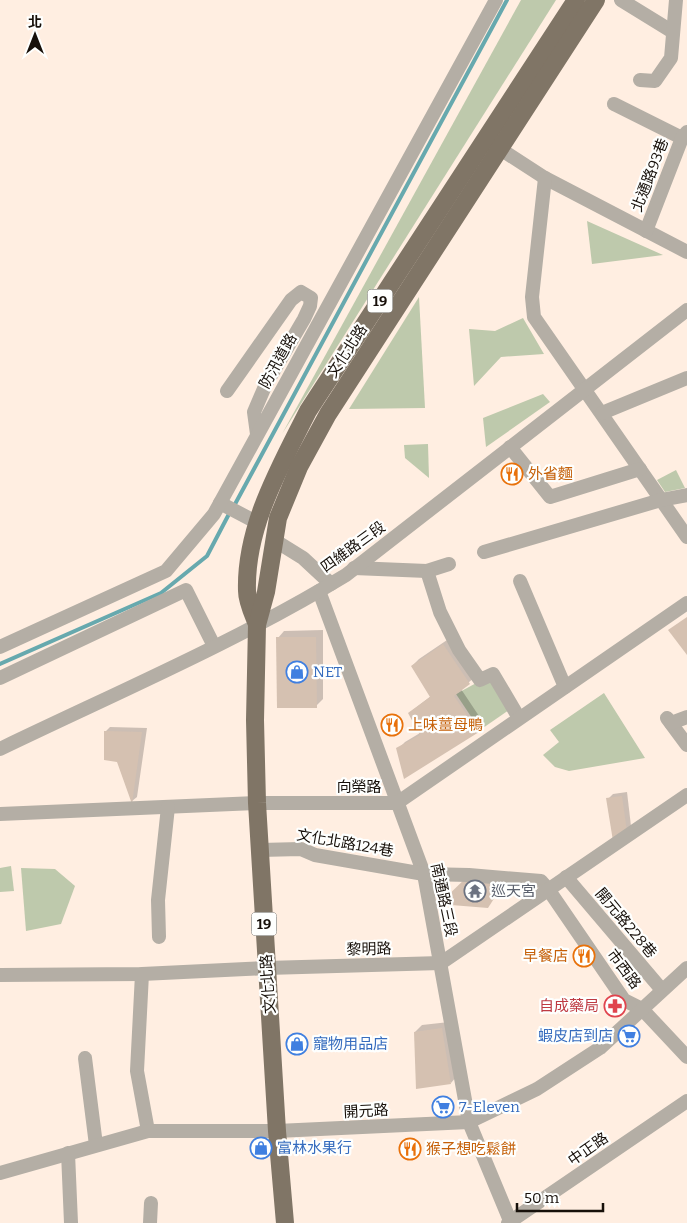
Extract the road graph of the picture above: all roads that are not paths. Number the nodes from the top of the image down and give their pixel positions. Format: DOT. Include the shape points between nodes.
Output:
graph roads {
  1 [pos="496,0"];
  2 [pos="576,0"];
  3 [pos="596,0"];
  4 [pos="621,0"];
  5 [pos="676,0"];
  6 [pos="673,32"];
  7 [pos="640,80"];
  8 [pos="614,104"];
  9 [pos="684,135"];
  10 [pos="492,144"];
  11 [pos="545,178"];
  12 [pos="646,231"];
  13 [pos="687,252"];
  14 [pos="687,310"];
  15 [pos="687,378"];
  16 [pos="585,389"];
  17 [pos="227,391"];
  18 [pos="602,413"];
  19 [pos="257,434"];
  20 [pos="510,447"];
  21 [pos="640,469"];
  22 [pos="687,495"];
  23 [pos="661,500"];
  24 [pos="220,503"];
  25 [pos="258,523"];
  26 [pos="687,537"];
  27 [pos="274,540"];
  28 [pos="484,552"];
  29 [pos="449,564"];
  30 [pos="354,568"];
  31 [pos="427,572"];
  32 [pos="520,581"];
  33 [pos="331,584"];
  34 [pos="319,592"];
  35 [pos="687,603"];
  36 [pos="257,625"];
  37 [pos="214,646"];
  38 [pos="0,647"];
  39 [pos="0,678"];
  40 [pos="564,687"];
  41 [pos="687,717"];
  42 [pos="519,718"];
  43 [pos="687,745"];
  44 [pos="0,749"];
  45 [pos="687,795"];
  46 [pos="257,803"];
  47 [pos="397,803"];
  48 [pos="168,807"];
  49 [pos="0,814"];
  50 [pos="260,850"];
  51 [pos="424,874"];
  52 [pos="566,877"];
  53 [pos="548,889"];
  54 [pos="159,937"];
  55 [pos="441,964"];
  56 [pos="267,968"];
  57 [pos="687,968"];
  58 [pos="142,974"];
  59 [pos="0,975"];
  60 [pos="662,990"];
  61 [pos="642,1009"];
  62 [pos="687,1057"];
  63 [pos="85,1058"];
  64 [pos="687,1100"];
  65 [pos="469,1122"];
  66 [pos="148,1131"];
  67 [pos="277,1132"];
  68 [pos="96,1145"];
  69 [pos="68,1153"];
  70 [pos="0,1173"];
  71 [pos="151,1203"];
  72 [pos="71,1223"];
  73 [pos="150,1223"];
  74 [pos="285,1223"];
  75 [pos="510,1223"];
  1 -- 19 [label="street, 防汛道路"];
  2 -- 10 [label="main road, 文化北路 / 19"];
  3 -- 10 [label="main road, 文化北路 / 19"];
  4 -- 6 [label="street"];
  5 -- 6 [label="street"];
  6 -- 7 [label="street" via="671,58 655,81"];
  8 -- 9 [label="street"];
  9 -- 12 [label="street, 北通路93巷"];
  10 -- 11 [label="street"];
  10 -- 25 [label="main road, 文化北路 / 19" via="308,411 281,464"];
  10 -- 27 [label="main road, 文化北路 / 19" via="328,414 289,488"];
  11 -- 12 [label="street"];
  11 -- 16 [label="street" via="532,297 534,317"];
  12 -- 13 [label="street"];
  14 -- 16 [label="street, 四維路三段"];
  15 -- 18 [label="street"];
  16 -- 18 [label="street"];
  16 -- 20 [label="street, 四維路三段"];
  17 -- 19 [label="street" via="292,300 301,292 311,298 304,319 266,384 254,412"];
  18 -- 21 [label="street"];
  19 -- 24 [label="street, 防汛道路"];
  20 -- 21 [label="street" via="550,497"];
  20 -- 30 [label="street, 四維路三段"];
  21 -- 23 [label="street"];
  22 -- 23 [label="street"];
  23 -- 26 [label="street"];
  23 -- 28 [label="street"];
  24 -- 25 [label="street"];
  24 -- 38 [label="street, 防汛道路" via="166,571"];
  25 -- 36 [label="main road, 文化北路 / 19" via="249,559 247,593"];
  27 -- 33 [label="street" via="303,558"];
  27 -- 36 [label="main road, 文化北路 / 19"];
  29 -- 31 [label="street"];
  30 -- 31 [label="street"];
  30 -- 33 [label="street, 四維路三段"];
  31 -- 42 [label="street" via="440,612 459,650 480,680 493,674"];
  32 -- 40 [label="street"];
  33 -- 34 [label="street, 四維路三段"];
  34 -- 36 [label="street, 四維路三段"];
  34 -- 47 [label="street, 南通路三段"];
  35 -- 40 [label="street, 向榮路"];
  36 -- 37 [label="street, 四維路三段"];
  36 -- 46 [label="main road, 文化北路 / 19"];
  37 -- 39 [label="street" via="186,590"];
  37 -- 44 [label="street, 四維路三段"];
  40 -- 42 [label="street, 向榮路"];
  41 -- 43 [label="street" via="669,721"];
  42 -- 47 [label="street, 向榮路"];
  45 -- 52 [label="street"];
  46 -- 47 [label="street, 向榮路"];
  46 -- 48 [label="street, 向榮路"];
  46 -- 50 [label="main road, 文化北路 / 19"];
  47 -- 51 [label="street, 南通路三段"];
  48 -- 49 [label="street, 向榮路"];
  48 -- 54 [label="street" via="158,900"];
  50 -- 51 [label="street, 文化北路124巷" via="301,849"];
  50 -- 56 [label="main road, 文化北路 / 19"];
  51 -- 53 [label="street, 文化北路124巷" via="470,874 541,881"];
  51 -- 55 [label="street, 南通路三段"];
  52 -- 53 [label="street"];
  52 -- 60 [label="street, 開元路228巷"];
  53 -- 55 [label="street"];
  53 -- 61 [label="street, 市西路" via="624,1000"];
  55 -- 56 [label="street, 黎明路"];
  55 -- 65 [label="street, 南通路三段"];
  56 -- 58 [label="street, 黎明路"];
  56 -- 67 [label="main road, 文化北路 / 19"];
  57 -- 60 [label="street, 開元路"];
  58 -- 59 [label="street, 黎明路"];
  58 -- 66 [label="street" via="137,1071"];
  60 -- 61 [label="street, 開元路"];
  61 -- 62 [label="street, 市西路"];
  61 -- 65 [label="street, 開元路" via="600,1048 536,1089"];
  63 -- 68 [label="street"];
  64 -- 75 [label="street, 中正路"];
  65 -- 67 [label="street, 開元路"];
  65 -- 75 [label="street, 南通路三段"];
  66 -- 67 [label="street, 開元路"];
  66 -- 68 [label="street, 開元路"];
  67 -- 74 [label="main road, 文化北路 / 19"];
  68 -- 69 [label="street, 開元路"];
  69 -- 70 [label="street, 開元路"];
  69 -- 72 [label="street"];
  71 -- 73 [label="street"];
}
